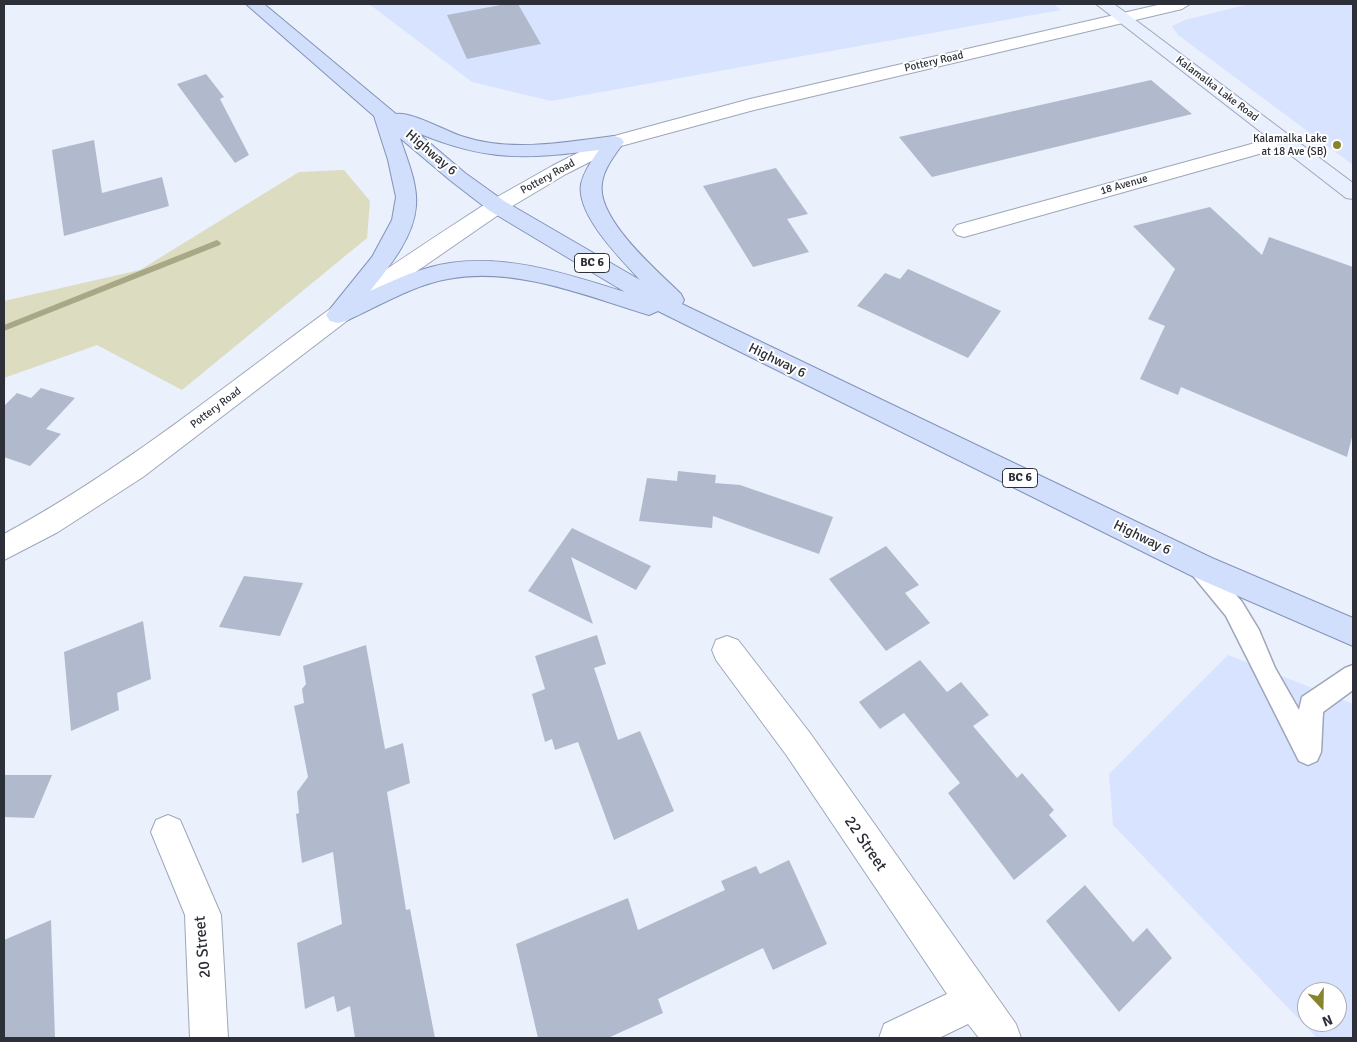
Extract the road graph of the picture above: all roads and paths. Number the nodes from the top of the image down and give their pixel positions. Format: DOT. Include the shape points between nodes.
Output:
graph roads {
  1 [pos="254,4"];
  2 [pos="1104,4"];
  3 [pos="1182,4"];
  4 [pos="1122,18"];
  5 [pos="383,113"];
  6 [pos="1284,141"];
  7 [pos="614,142"];
  8 [pos="1353,193"];
  9 [pos="497,206"];
  10 [pos="964,230"];
  11 [pos="338,315"];
  12 [pos="689,318"];
  13 [pos="4,548"];
  14 [pos="1197,564"];
  15 [pos="1353,632"];
  16 [pos="728,650"];
  17 [pos="1353,676"];
  18 [pos="168,832"];
  19 [pos="974,1001"];
  20 [pos="209,1038"];
  21 [pos="898,1038"];
  22 [pos="1002,1038"];
  1 -- 5 [label="main road, Highway 6 / BC 6"];
  2 -- 4 [label="main road, Kalamalka Lake Road"];
  3 -- 4 [label="street, Pottery Road"];
  4 -- 6 [label="main road, Kalamalka Lake Road"];
  4 -- 7 [label="street, Pottery Road" via="750,105"];
  5 -- 7 [label="main road" via="473,146 527,151"];
  5 -- 9 [label="main road, Highway 6 / BC 6"];
  5 -- 11 [label="main road" via="406,204 402,225"];
  6 -- 8 [label="main road, Kalamalka Lake Road"];
  6 -- 10 [label="street, 18 Avenue"];
  7 -- 9 [label="street, Pottery Road"];
  7 -- 12 [label="main road" via="594,175 591,191 595,208 606,228"];
  9 -- 11 [label="street, Pottery Road"];
  9 -- 12 [label="main road, Highway 6 / BC 6"];
  11 -- 12 [label="main road" via="417,281 449,271 481,268 514,270"];
  11 -- 13 [label="street, Pottery Road" via="159,452 45,528"];
  12 -- 14 [label="main road, Highway 6 / BC 6"];
  14 -- 15 [label="main road, Highway 6 / BC 6"];
  14 -- 17 [label="lane" via="1234,609 1308,752 1311,706"];
  16 -- 19 [label="street, 22 Street" via="770,702"];
  18 -- 20 [label="street, 20 Street" via="203,915"];
  19 -- 21 [label="street"];
  19 -- 22 [label="street, 22 Street"];
}
